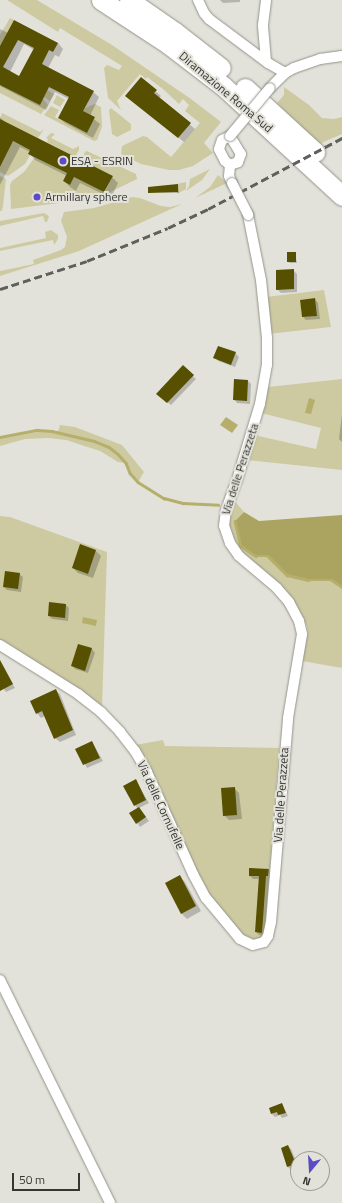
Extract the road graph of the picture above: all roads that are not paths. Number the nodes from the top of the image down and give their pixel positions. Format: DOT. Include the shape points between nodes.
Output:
graph roads {
  1 [pos="102,0"];
  2 [pos="129,0"];
  3 [pos="198,0"];
  4 [pos="266,0"];
  5 [pos="342,56"];
  6 [pos="266,61"];
  7 [pos="285,73"];
  8 [pos="230,136"];
  9 [pos="230,165"];
  10 [pos="342,178"];
  11 [pos="342,196"];
  12 [pos="0,645"];
  13 [pos="272,916"];
  14 [pos="0,980"];
  15 [pos="110,1203"];
  1 -- 11 [label="highway, Diramazione Roma Sud" via="213,78"];
  2 -- 10 [label="highway, Diramazione Roma Sud" via="175,32 232,78"];
  3 -- 6 [label="street" via="209,19"];
  4 -- 6 [label="street" via="263,25"];
  5 -- 7 [label="street" via="309,62"];
  6 -- 7 [label="street"];
  7 -- 8 [label="street, Via delle Perazzeta, bridge"];
  8 -- 9 [label="street" via="241,154 238,162"];
  8 -- 9 [label="street, Via delle Perazzeta" via="222,140 219,149"];
  9 -- 13 [label="street, Via delle Perazzeta, bridge" via="229,176 248,214 261,280 267,365 260,404 226,510 224,526 230,543 239,556 287,598 298,618 302,634 288,718"];
  12 -- 13 [label="street, Via delle Cornufelle" via="78,694 120,732 147,772 202,892 240,939 256,945 264,942 269,933"];
  14 -- 15 [label="street"];
}
